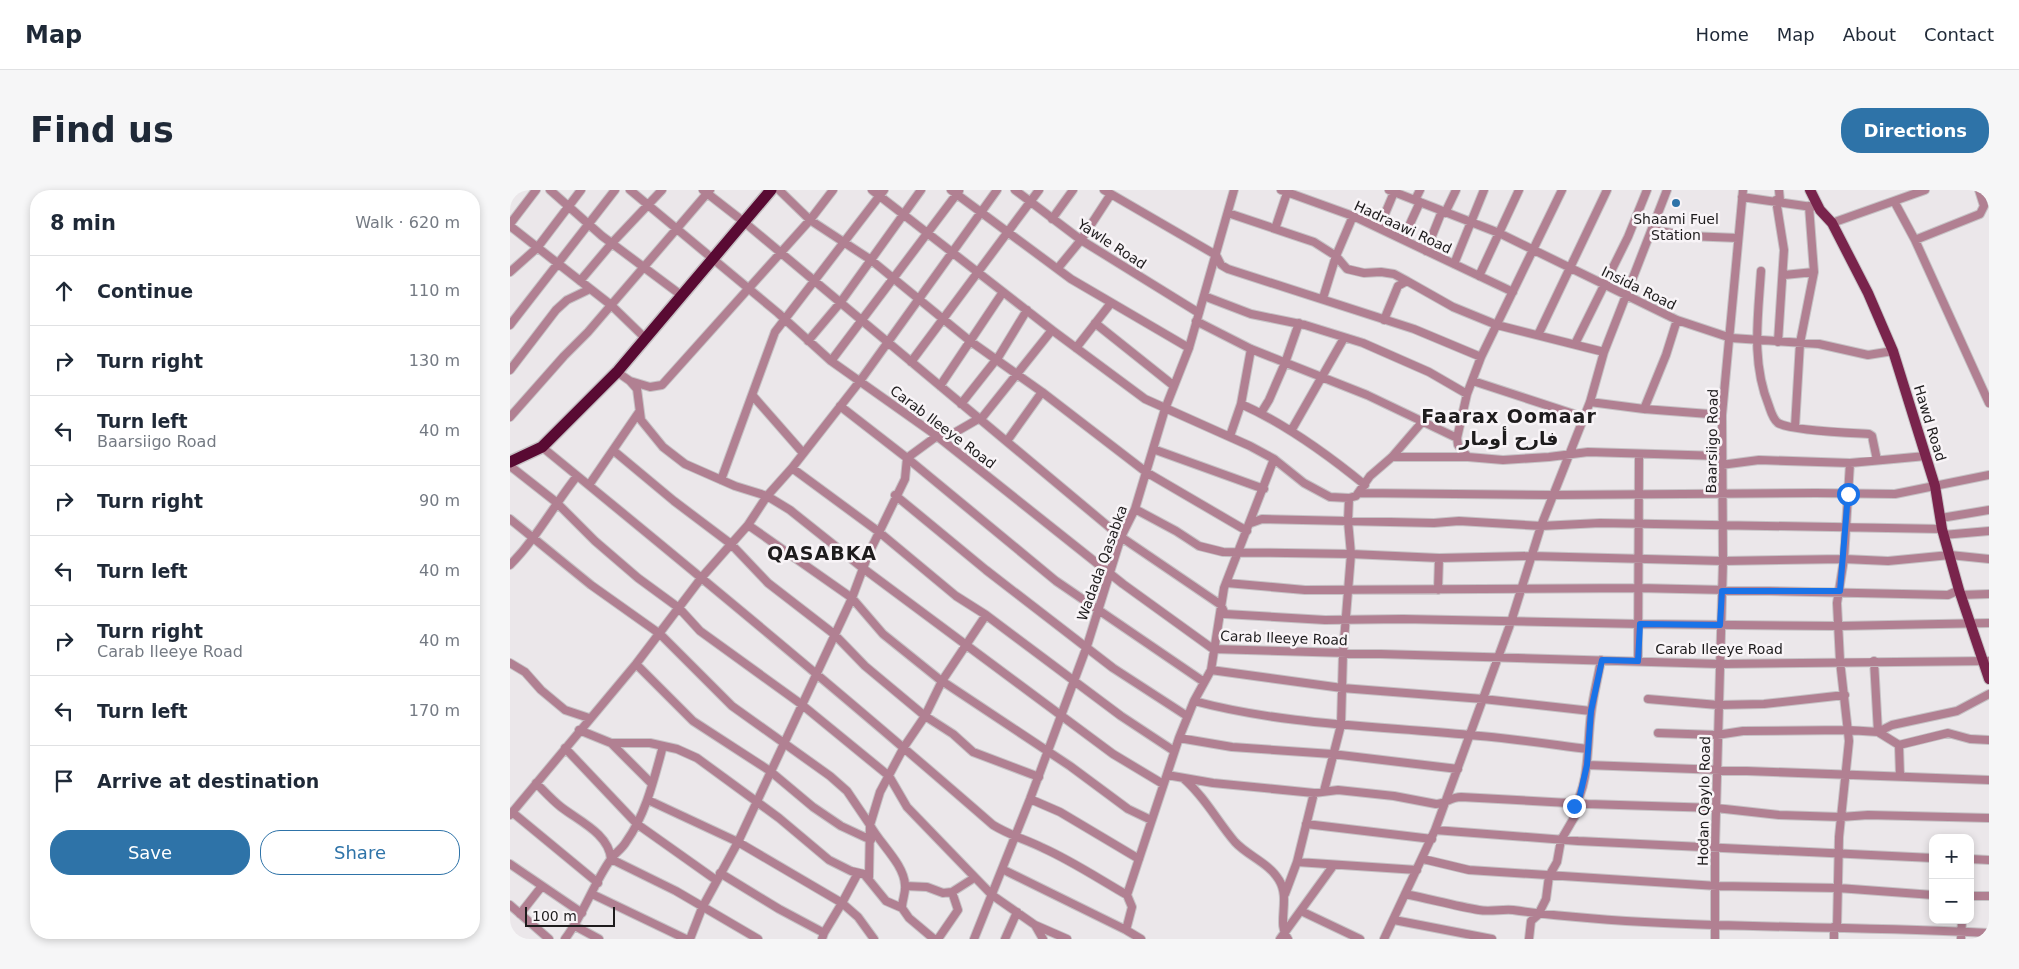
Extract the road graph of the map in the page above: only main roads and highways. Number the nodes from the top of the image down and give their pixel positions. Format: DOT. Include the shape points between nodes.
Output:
graph roads {
  1 [pos="770,190"];
  2 [pos="1810,190"];
  3 [pos="510,464"];
  4 [pos="1986,661"];
  5 [pos="1989,679"];
  1 -- 3 [label="highway" via="617,372 542,447"];
  2 -- 4 [label="main road, Hawd Road" via="1820,210 1832,222 1868,292 1893,351 1935,486 1942,527 1960,593"];
  4 -- 5 [label="main road, Hawd Road"];
}
